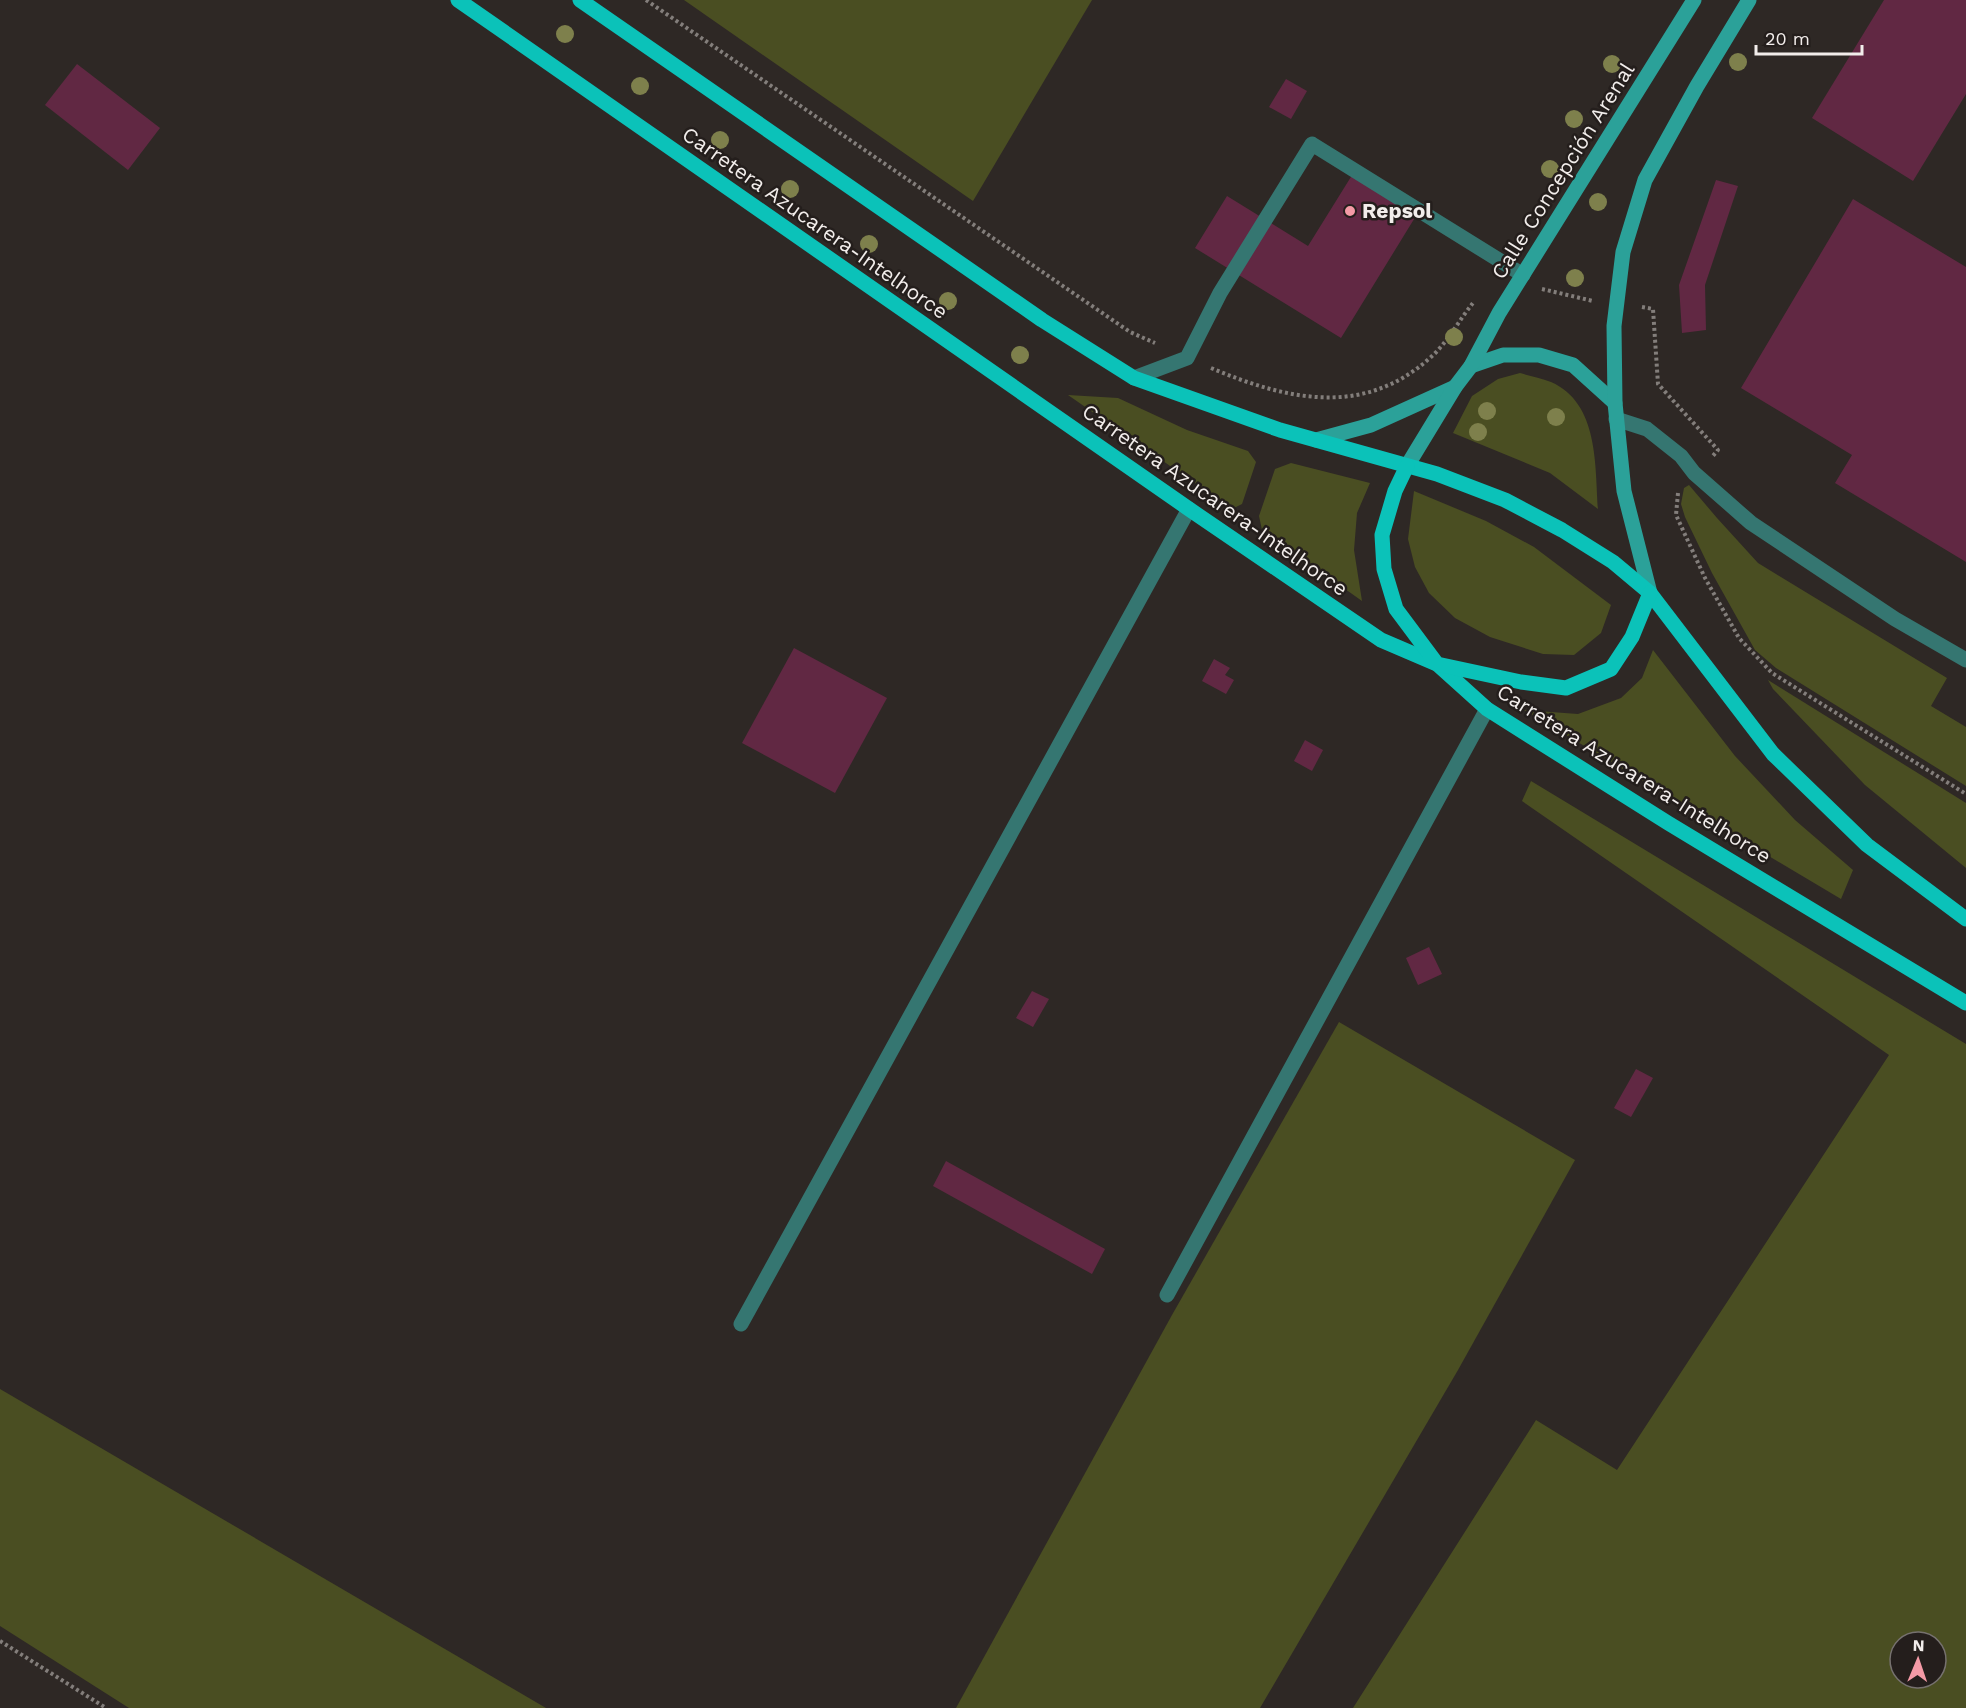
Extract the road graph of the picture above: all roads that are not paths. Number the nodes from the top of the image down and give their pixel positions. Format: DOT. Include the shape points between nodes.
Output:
graph roads {
  1 [pos="458,0"];
  2 [pos="580,0"];
  3 [pos="1694,0"];
  4 [pos="1749,0"];
  5 [pos="1523,275"];
  6 [pos="1471,366"];
  7 [pos="1134,378"];
  8 [pos="1455,387"];
  9 [pos="1615,403"];
  10 [pos="1617,419"];
  11 [pos="1316,440"];
  12 [pos="1407,466"];
  13 [pos="1189,509"];
  14 [pos="1650,593"];
  15 [pos="1966,660"];
  16 [pos="1437,664"];
  17 [pos="1487,709"];
  18 [pos="1966,919"];
  19 [pos="1966,1003"];
  20 [pos="1167,1295"];
  21 [pos="741,1324"];
  1 -- 13 [label="main road, Carretera Azucarera-Intelhorce"];
  2 -- 7 [label="main road" via="1042,320"];
  3 -- 5 [label="main road, Calle Concepción Arenal"];
  4 -- 9 [label="main road" via="1645,180 1623,252 1614,326"];
  5 -- 6 [label="main road, Calle Concepción Arenal"];
  5 -- 7 [label="street" via="1312,144 1220,293 1187,358"];
  6 -- 8 [label="main road, Calle Concepción Arenal"];
  6 -- 9 [label="main road" via="1503,355 1539,355 1574,365"];
  7 -- 11 [label="main road"];
  8 -- 11 [label="main road" via="1371,425"];
  8 -- 12 [label="main road, Calle Concepción Arenal"];
  9 -- 10 [label="main road"];
  10 -- 14 [label="main road" via="1624,491"];
  10 -- 15 [label="street" via="1647,429 1751,523 1895,619"];
  11 -- 12 [label="main road"];
  12 -- 14 [label="main road" via="1505,500 1613,562"];
  12 -- 16 [label="main road" via="1382,535 1384,568 1396,609"];
  13 -- 16 [label="main road, Carretera Azucarera-Intelhorce" via="1381,640"];
  13 -- 21 [label="street"];
  14 -- 16 [label="main road" via="1632,637 1611,669 1566,688"];
  14 -- 18 [label="main road" via="1773,754 1867,845"];
  16 -- 17 [label="main road, Carretera Azucarera-Intelhorce"];
  17 -- 19 [label="main road, Carretera Azucarera-Intelhorce"];
  17 -- 20 [label="street"];
}
